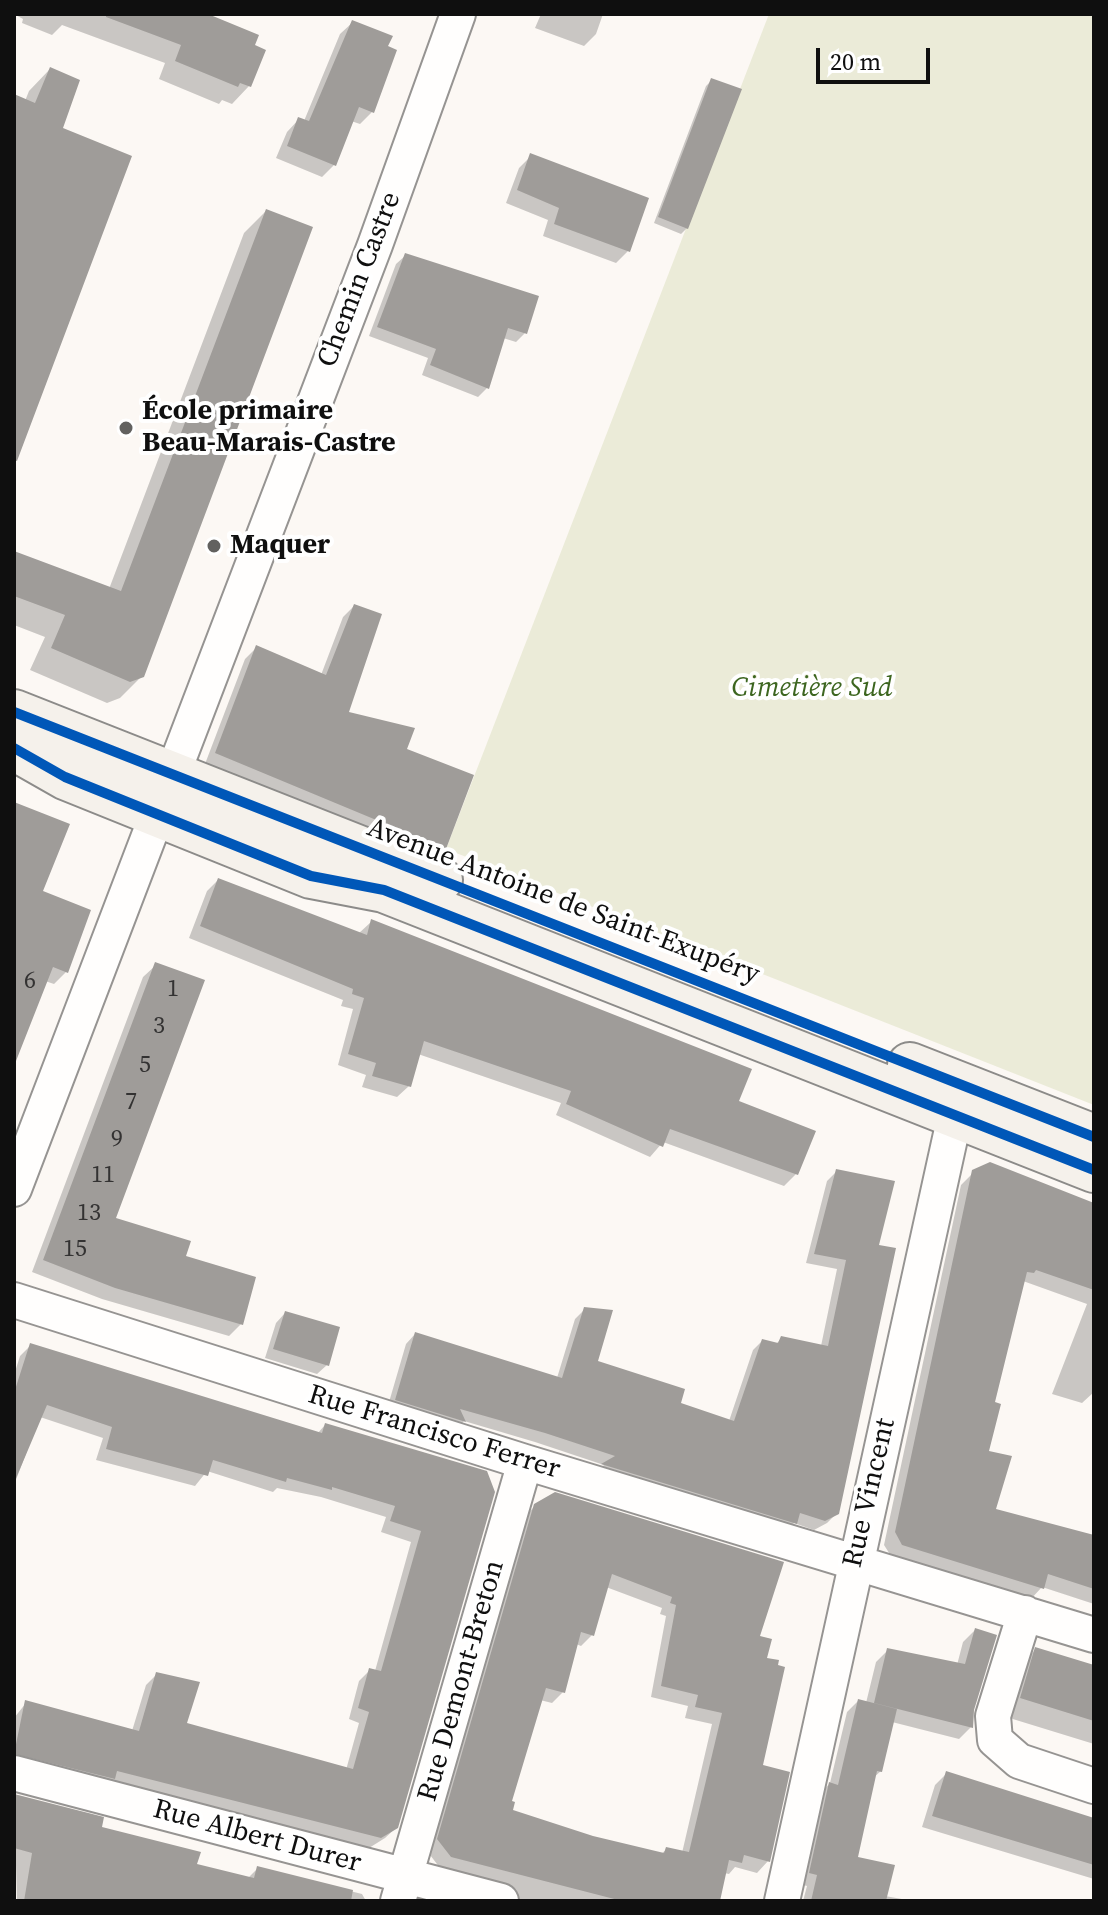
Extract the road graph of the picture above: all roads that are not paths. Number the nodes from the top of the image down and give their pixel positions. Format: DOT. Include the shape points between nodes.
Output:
graph roads {
  1 [pos="458,14"];
  2 [pos="14,712"];
  3 [pos="14,748"];
  4 [pos="164,795"];
  5 [pos="958,1100"];
  6 [pos="1094,1137"];
  7 [pos="1094,1170"];
  8 [pos="14,1189"];
  9 [pos="14,1300"];
  10 [pos="525,1462"];
  11 [pos="855,1561"];
  12 [pos="1025,1613"];
  13 [pos="1094,1635"];
  14 [pos="14,1773"];
  15 [pos="1094,1786"];
  16 [pos="402,1889"];
  17 [pos="501,1901"];
  18 [pos="782,1901"];
  1 -- 4 [label="street, Chemin Castre"];
  2 -- 4 [label="main road, Avenue Antoine de Saint-Exupéry"];
  3 -- 4 [label="main road, Avenue Antoine de Saint-Exupéry" via="53,771"];
  4 -- 5 [label="main road, Avenue Antoine de Saint-Exupéry" via="311,876 384,890"];
  4 -- 8 [label="street, Chemin Castre"];
  5 -- 6 [label="main road, Avenue Antoine de Saint-Exupéry"];
  5 -- 7 [label="main road, Avenue Antoine de Saint-Exupéry"];
  5 -- 11 [label="street, Rue Vincent"];
  9 -- 10 [label="street, Rue Francisco Ferrer"];
  10 -- 11 [label="street, Rue Francisco Ferrer"];
  10 -- 16 [label="street, Rue Demont-Breton"];
  11 -- 12 [label="street, Rue Francisco Ferrer"];
  11 -- 18 [label="street, Rue Vincent"];
  12 -- 13 [label="street, Rue Francisco Ferrer"];
  12 -- 15 [label="street" via="993,1716 995,1740 1019,1761"];
  14 -- 16 [label="street, Rue Albert Durer"];
  16 -- 17 [label="street, Rue Albert Durer"];
}
